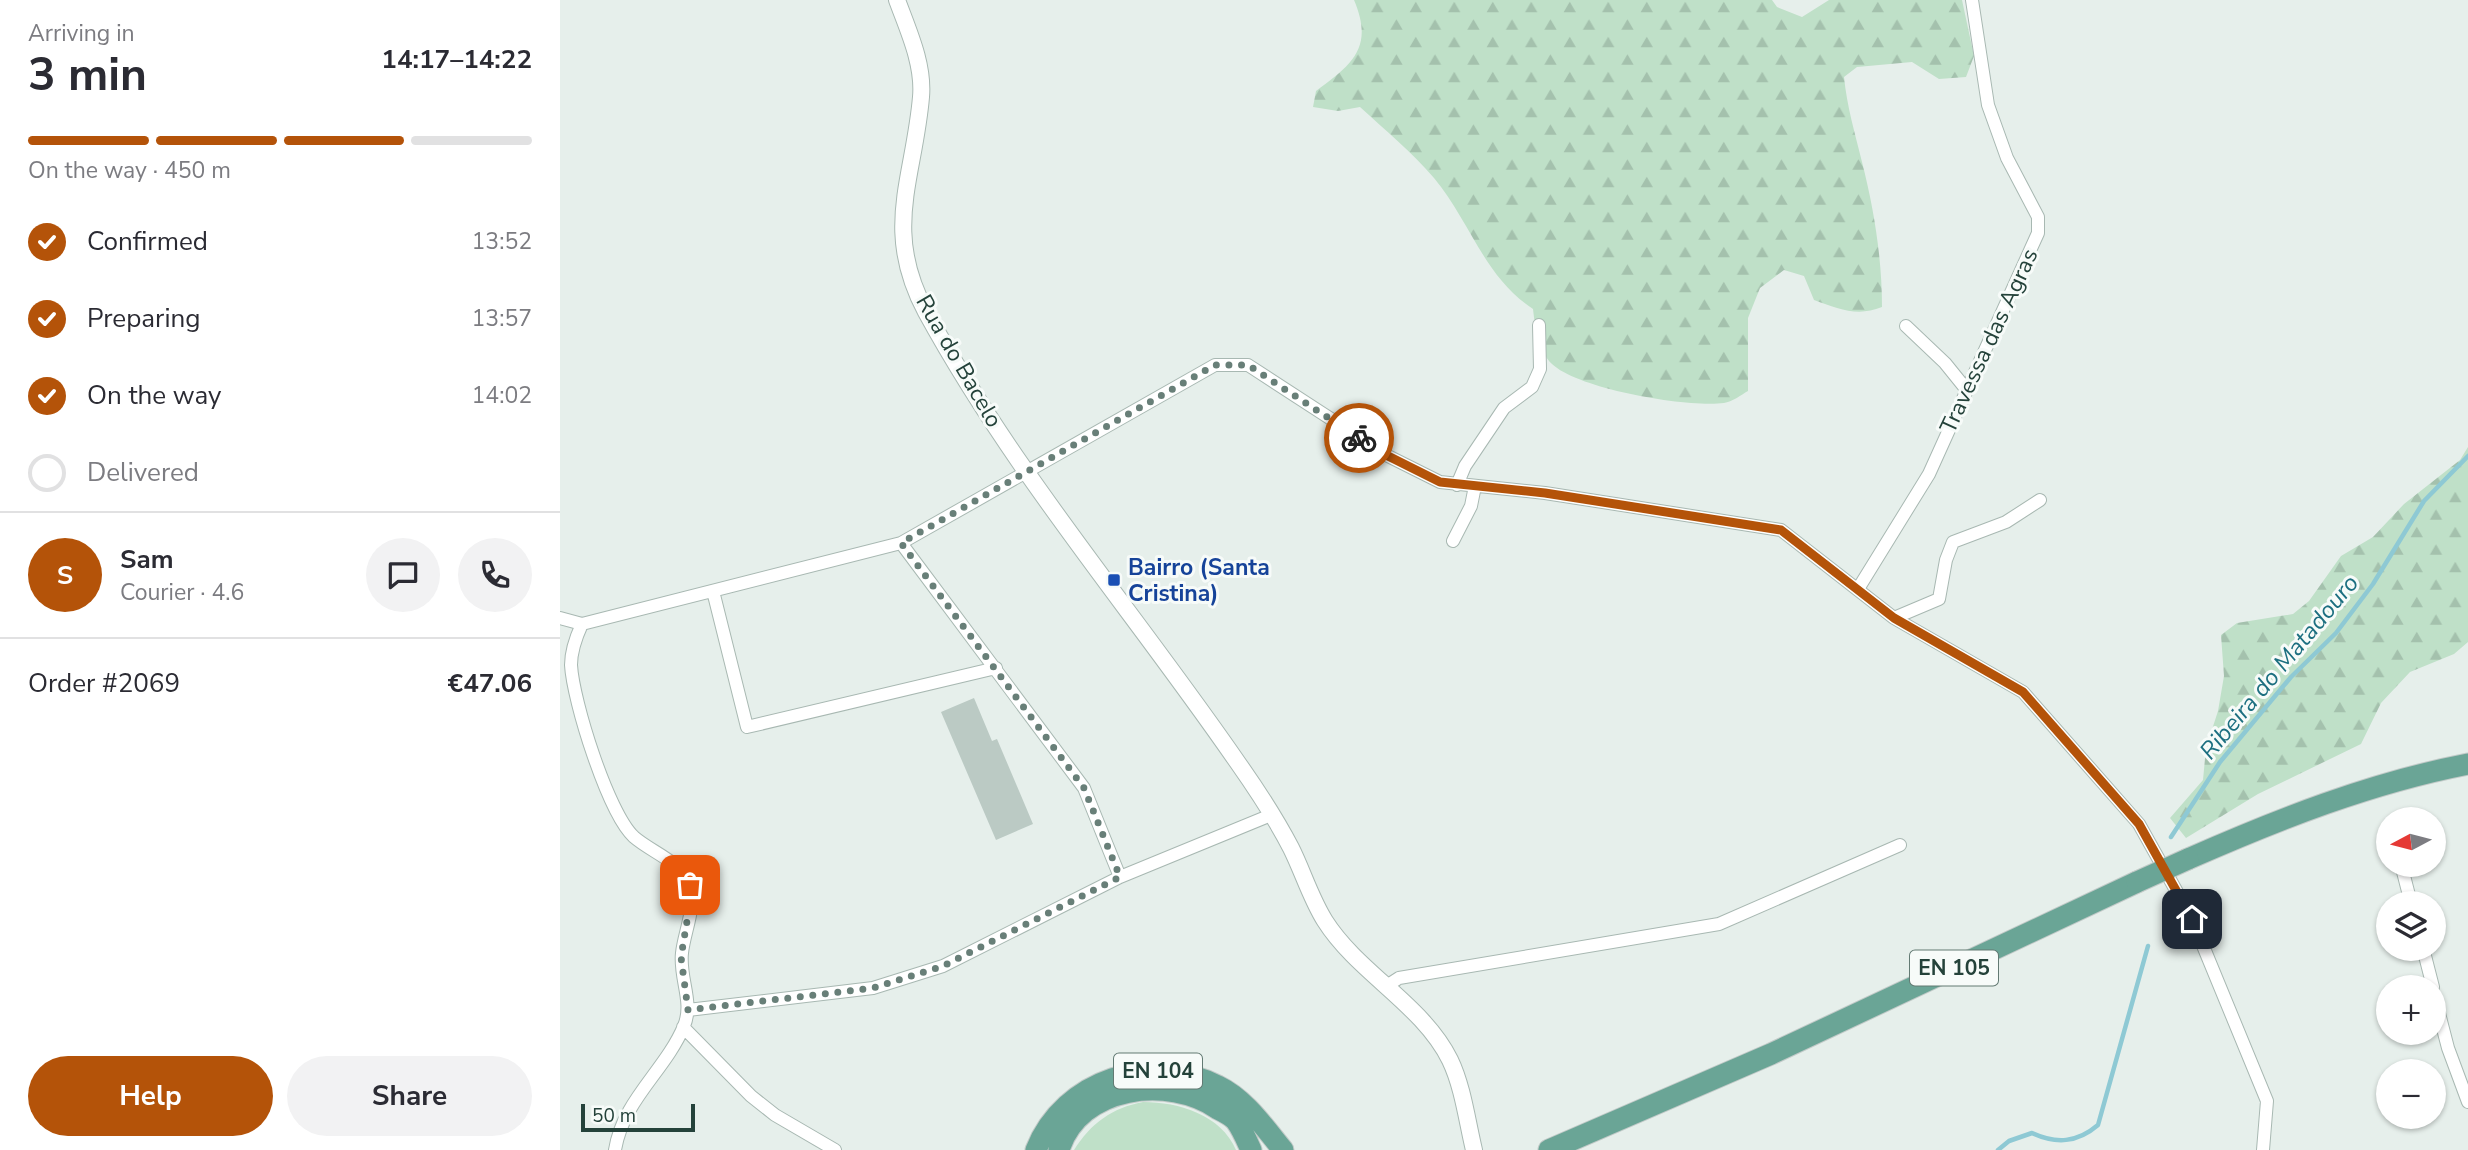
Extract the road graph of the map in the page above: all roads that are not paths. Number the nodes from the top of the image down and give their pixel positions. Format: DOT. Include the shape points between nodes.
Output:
graph roads {
  1 [pos="897,0"];
  2 [pos="1972,0"];
  3 [pos="1539,325"];
  4 [pos="1906,326"];
  5 [pos="1966,389"];
  6 [pos="1024,471"];
  7 [pos="1457,485"];
  8 [pos="1475,486"];
  9 [pos="2040,500"];
  10 [pos="1453,541"];
  11 [pos="901,543"];
  12 [pos="1858,589"];
  13 [pos="713,591"];
  14 [pos="560,618"];
  15 [pos="1894,618"];
  16 [pos="582,624"];
  17 [pos="996,668"];
  18 [pos="2468,764"];
  19 [pos="1271,815"];
  20 [pos="1900,845"];
  21 [pos="1120,877"];
  22 [pos="1385,987"];
  23 [pos="688,1010"];
  24 [pos="683,1027"];
  25 [pos="2446,1040"];
  26 [pos="1771,1054"];
  27 [pos="2468,1101"];
  28 [pos="615,1150"];
  29 [pos="835,1150"];
  30 [pos="1036,1150"];
  31 [pos="1059,1150"];
  32 [pos="1251,1150"];
  33 [pos="1283,1150"];
  34 [pos="1474,1150"];
  35 [pos="1549,1150"];
  36 [pos="1585,1150"];
  37 [pos="2263,1150"];
  1 -- 6 [label="street, Rua do Bacelo" via="919,66 921,95 904,191 905,257 925,310"];
  2 -- 5 [label="street, Travessa das Agras" via="1988,105 2007,158 2038,216 2038,233"];
  3 -- 7 [label="street" via="1539,369 1532,387 1504,408"];
  4 -- 5 [label="street"];
  5 -- 12 [label="street, Travessa das Agras" via="1929,474"];
  6 -- 7 [label="street" via="1215,365 1248,365 1388,456 1440,482"];
  6 -- 11 [label="street"];
  6 -- 19 [label="street, Rua do Bacelo" via="1239,764"];
  7 -- 8 [label="street"];
  8 -- 10 [label="street" via="1471,506"];
  8 -- 12 [label="street" via="1781,530"];
  9 -- 15 [label="street" via="2007,522 1954,542 1939,598"];
  11 -- 13 [label="street"];
  11 -- 17 [label="street"];
  12 -- 15 [label="street"];
  13 -- 16 [label="street"];
  13 -- 17 [label="street" via="747,727"];
  14 -- 16 [label="street"];
  15 -- 37 [label="street" via="2023,692 2139,824 2192,919 2267,1101"];
  16 -- 23 [label="street" via="574,644 572,679 616,814 635,837 680,869 690,885 681,957"];
  17 -- 21 [label="street" via="1084,788"];
  18 -- 26 [label="main road, EN 105, bridge" via="2355,792 2268,824"];
  19 -- 21 [label="street"];
  19 -- 22 [label="street, Rua do Bacelo" via="1324,920 1349,953"];
  20 -- 22 [label="street" via="1719,924 1399,978"];
  21 -- 23 [label="street" via="943,966 873,988"];
  22 -- 34 [label="street, Rua do Bacelo" via="1427,1028 1450,1059"];
  23 -- 24 [label="street"];
  24 -- 28 [label="street" via="625,1115"];
  24 -- 29 [label="street" via="751,1096"];
  25 -- 27 [label="street"];
  26 -- 35 [label="main road, EN 105"];
  26 -- 36 [label="main road, EN 105"];
  30 -- 33 [label="main road, EN 104" via="1056,1116 1086,1091 1120,1074 1153,1071 1190,1074 1220,1087 1253,1113"];
  31 -- 32 [label="main road, EN 104" via="1063,1138 1089,1108 1118,1094 1159,1088 1200,1096 1236,1120"];
}
